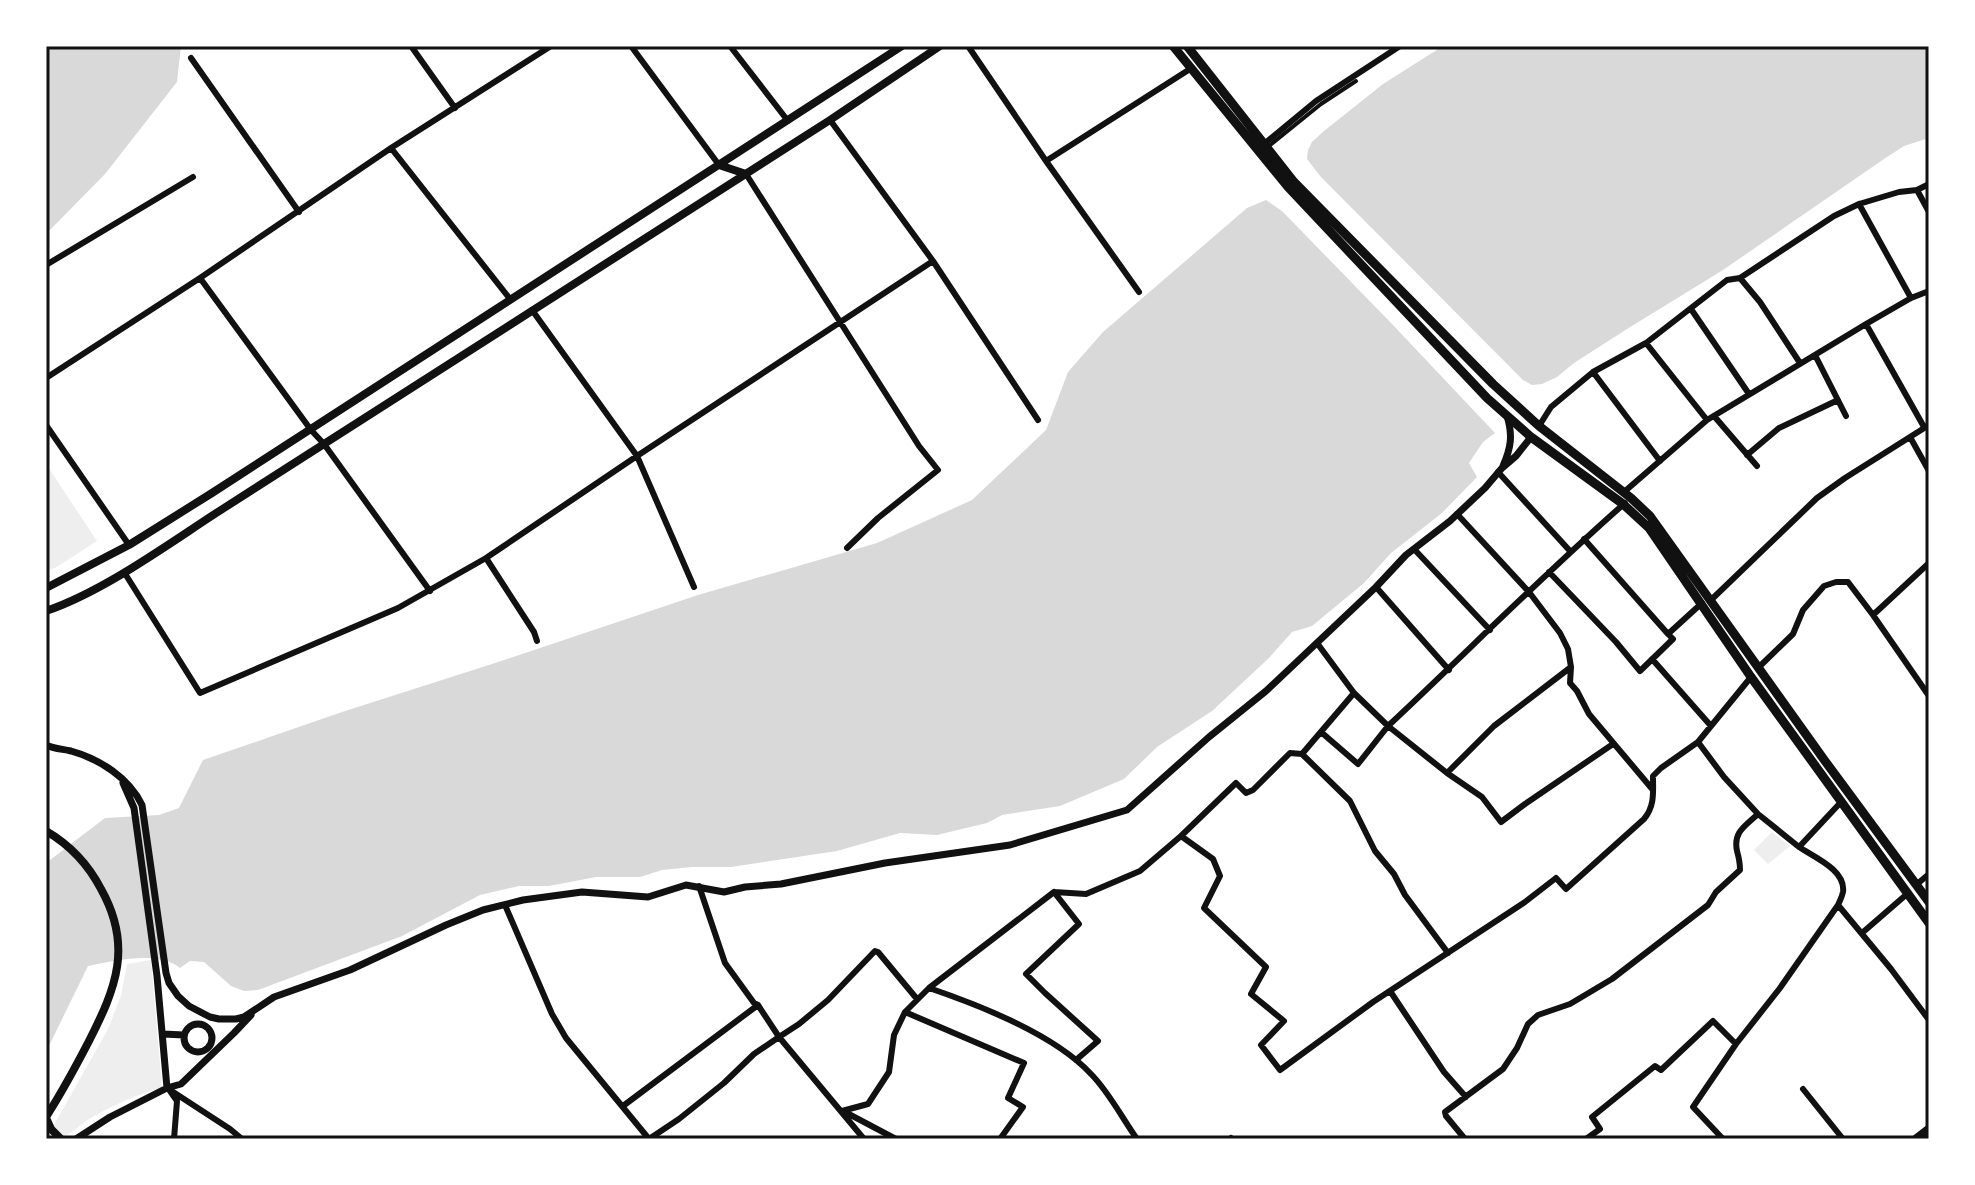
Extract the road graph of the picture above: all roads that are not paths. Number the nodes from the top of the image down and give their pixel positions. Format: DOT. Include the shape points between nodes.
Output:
graph roads {
  1 [pos="411,46"];
  2 [pos="551,46"];
  3 [pos="631,46"];
  4 [pos="730,46"];
  5 [pos="902,46"];
  6 [pos="940,46"];
  7 [pos="968,46"];
  8 [pos="1173,46"];
  9 [pos="1187,46"];
  10 [pos="1400,46"];
  11 [pos="191,58"];
  12 [pos="1190,69"];
  13 [pos="1356,81"];
  14 [pos="455,108"];
  15 [pos="830,120"];
  16 [pos="788,121"];
  17 [pos="1266,146"];
  18 [pos="391,148"];
  19 [pos="1046,161"];
  20 [pos="719,165"];
  21 [pos="746,174"];
  22 [pos="193,177"];
  23 [pos="1929,184"];
  24 [pos="1917,190"];
  25 [pos="1859,204"];
  26 [pos="299,212"];
  27 [pos="1929,212"];
  28 [pos="933,261"];
  29 [pos="46,265"];
  30 [pos="200,278"];
  31 [pos="1740,278"];
  32 [pos="1929,291"];
  33 [pos="1139,292"];
  34 [pos="1911,298"];
  35 [pos="510,299"];
  36 [pos="1691,309"];
  37 [pos="532,310"];
  38 [pos="840,321"];
  39 [pos="1866,324"];
  40 [pos="1646,343"];
  41 [pos="1815,355"];
  42 [pos="1800,363"];
  43 [pos="1593,372"];
  44 [pos="46,378"];
  45 [pos="1749,394"];
  46 [pos="1838,400"];
  47 [pos="1506,415"];
  48 [pos="1714,416"];
  49 [pos="1846,416"];
  50 [pos="1038,420"];
  51 [pos="1707,420"];
  52 [pos="46,425"];
  53 [pos="1539,426"];
  54 [pos="1926,426"];
  55 [pos="311,430"];
  56 [pos="1531,437"];
  57 [pos="1910,437"];
  58 [pos="324,444"];
  59 [pos="1747,455"];
  60 [pos="637,456"];
  61 [pos="1660,461"];
  62 [pos="1757,466"];
  63 [pos="1500,470"];
  64 [pos="1929,471"];
  65 [pos="1626,498"];
  66 [pos="1457,514"];
  67 [pos="1584,539"];
  68 [pos="129,545"];
  69 [pos="847,548"];
  70 [pos="1414,549"];
  71 [pos="1570,551"];
  72 [pos="486,558"];
  73 [pos="1929,563"];
  74 [pos="124,572"];
  75 [pos="1549,572"];
  76 [pos="694,587"];
  77 [pos="1376,587"];
  78 [pos="46,588"];
  79 [pos="430,591"];
  80 [pos="1529,592"];
  81 [pos="1706,602"];
  82 [pos="46,611"];
  83 [pos="1873,615"];
  84 [pos="1490,630"];
  85 [pos="1668,634"];
  86 [pos="537,641"];
  87 [pos="1317,643"];
  88 [pos="1652,659"];
  89 [pos="1571,667"];
  90 [pos="1759,667"];
  91 [pos="1449,670"];
  92 [pos="1751,677"];
  93 [pos="1354,693"];
  94 [pos="1929,696"];
  95 [pos="1388,726"];
  96 [pos="1711,726"];
  97 [pos="1321,732"];
  98 [pos="1698,742"];
  99 [pos="1613,744"];
  100 [pos="46,745"];
  101 [pos="1302,754"];
  102 [pos="1447,773"];
  103 [pos="1653,790"];
  104 [pos="1842,801"];
  105 [pos="1758,814"];
  106 [pos="46,831"];
  107 [pos="1181,836"];
  108 [pos="1799,847"];
  109 [pos="1929,874"];
  110 [pos="1916,885"];
  111 [pos="699,886"];
  112 [pos="1054,892"];
  113 [pos="1907,894"];
  114 [pos="1929,902"];
  115 [pos="505,905"];
  116 [pos="1838,905"];
  117 [pos="1929,923"];
  118 [pos="1862,933"];
  119 [pos="1448,953"];
  120 [pos="160,977"];
  121 [pos="929,988"];
  122 [pos="1390,991"];
  123 [pos="917,999"];
  124 [pos="758,1005"];
  125 [pos="258,1007"];
  126 [pos="905,1012"];
  127 [pos="205,1015"];
  128 [pos="1929,1020"];
  129 [pos="201,1024"];
  130 [pos="163,1034"];
  131 [pos="184,1035"];
  132 [pos="779,1037"];
  133 [pos="1736,1044"];
  134 [pos="208,1052"];
  135 [pos="1076,1060"];
  136 [pos="167,1088"];
  137 [pos="1803,1089"];
  138 [pos="1466,1097"];
  139 [pos="623,1106"];
  140 [pos="842,1111"];
  141 [pos="46,1118"];
  142 [pos="1929,1129"];
  143 [pos="61,1139"];
  144 [pos="76,1139"];
  145 [pos="174,1139"];
  146 [pos="242,1139"];
  147 [pos="649,1139"];
  148 [pos="864,1139"];
  149 [pos="896,1139"];
  150 [pos="1000,1139"];
  151 [pos="1137,1139"];
  152 [pos="1465,1139"];
  153 [pos="1586,1139"];
  154 [pos="1723,1139"];
  155 [pos="1843,1139"];
  156 [pos="1916,1139"];
  1 -- 14 [label="street"];
  2 -- 14 [label="street"];
  3 -- 20 [label="street"];
  4 -- 16 [label="street"];
  5 -- 16 [label="main road"];
  6 -- 15 [label="main road"];
  7 -- 19 [label="street"];
  8 -- 12 [label="main road"];
  9 -- 17 [label="main road"];
  10 -- 17 [label="street" via="1316,101"];
  11 -- 26 [label="street"];
  12 -- 19 [label="street"];
  12 -- 47 [label="main road" via="1290,190"];
  13 -- 17 [label="street"];
  14 -- 18 [label="street"];
  15 -- 21 [label="main road"];
  15 -- 28 [label="street"];
  16 -- 20 [label="main road"];
  17 -- 53 [label="main road" via="1294,182"];
  18 -- 26 [label="street"];
  18 -- 35 [label="street"];
  19 -- 33 [label="street"];
  20 -- 21 [label="main road"];
  20 -- 35 [label="main road"];
  21 -- 37 [label="main road"];
  21 -- 38 [label="street"];
  22 -- 29 [label="street"];
  23 -- 24 [label="street"];
  24 -- 25 [label="street"];
  24 -- 27 [label="street"];
  25 -- 31 [label="street"];
  25 -- 34 [label="street"];
  26 -- 30 [label="street"];
  28 -- 38 [label="street"];
  28 -- 50 [label="street"];
  30 -- 44 [label="street"];
  30 -- 55 [label="street"];
  31 -- 36 [label="street" via="1727,280"];
  31 -- 42 [label="street"];
  32 -- 34 [label="street"];
  34 -- 39 [label="street"];
  35 -- 55 [label="main road"];
  36 -- 40 [label="street"];
  36 -- 45 [label="street"];
  37 -- 58 [label="main road"];
  37 -- 60 [label="street"];
  38 -- 60 [label="street"];
  38 -- 69 [label="street" via="938,470"];
  39 -- 41 [label="street"];
  39 -- 54 [label="street"];
  40 -- 43 [label="street"];
  40 -- 51 [label="street"];
  41 -- 42 [label="street"];
  41 -- 46 [label="street"];
  42 -- 45 [label="street"];
  43 -- 53 [label="street" via="1551,407"];
  43 -- 61 [label="street"];
  45 -- 48 [label="street"];
  46 -- 49 [label="street"];
  46 -- 59 [label="street" via="1779,428"];
  47 -- 56 [label="main road"];
  47 -- 63 [label="street" via="1512,434"];
  48 -- 51 [label="street"];
  48 -- 59 [label="street"];
  51 -- 61 [label="street"];
  52 -- 68 [label="street"];
  53 -- 65 [label="main road"];
  54 -- 57 [label="street"];
  55 -- 58 [label="street"];
  55 -- 68 [label="main road"];
  56 -- 63 [label="street"];
  56 -- 65 [label="main road"];
  57 -- 64 [label="street"];
  57 -- 81 [label="street" via="1817,498"];
  58 -- 74 [label="main road"];
  58 -- 79 [label="street"];
  59 -- 62 [label="street"];
  60 -- 72 [label="street"];
  60 -- 76 [label="street"];
  61 -- 65 [label="street"];
  63 -- 66 [label="street"];
  63 -- 71 [label="street"];
  65 -- 67 [label="street"];
  65 -- 81 [label="main road"];
  66 -- 70 [label="street"];
  66 -- 80 [label="street"];
  67 -- 71 [label="street"];
  67 -- 85 [label="street"];
  68 -- 78 [label="main road"];
  70 -- 77 [label="street"];
  70 -- 84 [label="street"];
  71 -- 75 [label="street"];
  72 -- 79 [label="street"];
  72 -- 86 [label="street"];
  73 -- 83 [label="street"];
  74 -- 79 [label="street" via="200,693"];
  74 -- 82 [label="main road"];
  75 -- 80 [label="street"];
  75 -- 88 [label="street" via="1640,671"];
  77 -- 87 [label="street"];
  77 -- 91 [label="street"];
  80 -- 84 [label="street"];
  80 -- 89 [label="street" via="1560,633"];
  81 -- 85 [label="street"];
  81 -- 90 [label="main road"];
  81 -- 92 [label="main road"];
  83 -- 90 [label="street" via="1848,582 1824,586 1803,610 1793,634"];
  83 -- 94 [label="street"];
  84 -- 91 [label="street"];
  85 -- 88 [label="street" via="1673,639"];
  87 -- 93 [label="street"];
  87 -- 111 [label="street" via="1127,810 1010,845 724,892"];
  88 -- 96 [label="street"];
  89 -- 99 [label="street" via="1570,683"];
  89 -- 102 [label="street" via="1494,726"];
  90 -- 110 [label="main road"];
  91 -- 95 [label="street"];
  92 -- 96 [label="street"];
  92 -- 104 [label="main road"];
  93 -- 95 [label="street"];
  93 -- 97 [label="street"];
  95 -- 97 [label="street" via="1358,764"];
  95 -- 102 [label="street"];
  96 -- 98 [label="street"];
  97 -- 101 [label="street"];
  98 -- 103 [label="street" via="1653,776"];
  98 -- 105 [label="street"];
  99 -- 102 [label="street" via="1501,822 1482,797"];
  99 -- 103 [label="street"];
  100 -- 120 [label="street" via="105,765 136,793"];
  101 -- 107 [label="street" via="1290,753 1253,790 1246,793 1236,783"];
  101 -- 119 [label="street" via="1350,801 1375,851"];
  103 -- 119 [label="street" via="1644,819 1566,889 1556,878"];
  104 -- 108 [label="street"];
  104 -- 113 [label="main road"];
  105 -- 108 [label="street"];
  105 -- 138 [label="street" via="1735,841 1740,870 1708,905 1612,979 1570,1004 1538,1015 1503,1069"];
  106 -- 141 [label="main road" via="83,862 105,895 117,940 110,997"];
  107 -- 112 [label="street" via="1140,871 1086,894"];
  107 -- 122 [label="street" via="1213,859 1220,876 1204,908 1266,967 1251,994 1284,1021 1261,1045 1280,1070"];
  108 -- 116 [label="street" via="1840,879 1844,890"];
  109 -- 110 [label="street"];
  110 -- 114 [label="main road"];
  111 -- 115 [label="street" via="648,897 582,892"];
  111 -- 124 [label="street" via="725,963"];
  112 -- 121 [label="street"];
  112 -- 135 [label="street" via="1079,924 1026,974 1098,1041"];
  113 -- 117 [label="main road"];
  113 -- 118 [label="street"];
  115 -- 125 [label="street"];
  115 -- 139 [label="street" via="566,1038"];
  116 -- 118 [label="street"];
  116 -- 133 [label="street"];
  118 -- 128 [label="street"];
  119 -- 122 [label="street"];
  120 -- 127 [label="street"];
  120 -- 130 [label="street"];
  121 -- 123 [label="street"];
  121 -- 135 [label="street" via="1043,1037"];
  122 -- 138 [label="street"];
  123 -- 126 [label="street"];
  123 -- 132 [label="street" via="875,951 828,1000"];
  124 -- 132 [label="street"];
  124 -- 139 [label="street"];
  125 -- 127 [label="street" via="236,1019"];
  125 -- 134 [label="street"];
  126 -- 140 [label="street" via="894,1035 889,1072 868,1104"];
  126 -- 150 [label="street" via="1024,1063 1008,1098 1023,1107"];
  127 -- 129 [label="street"];
  129 -- 131 [label="street" via="192,1025"];
  129 -- 134 [label="street" via="212,1040"];
  130 -- 131 [label="street"];
  130 -- 136 [label="street"];
  131 -- 134 [label="street" via="188,1048"];
  132 -- 140 [label="street"];
  132 -- 147 [label="street"];
  133 -- 153 [label="street" via="1713,1021 1661,1070 1655,1066 1592,1117 1600,1129"];
  133 -- 154 [label="street" via="1693,1107"];
  134 -- 136 [label="street" via="181,1084"];
  135 -- 151 [label="street"];
  136 -- 144 [label="street"];
  136 -- 145 [label="street" via="177,1101"];
  136 -- 146 [label="street"];
  137 -- 155 [label="street"];
  138 -- 152 [label="street" via="1445,1112"];
  139 -- 147 [label="street"];
  140 -- 148 [label="street"];
  140 -- 149 [label="street"];
  141 -- 143 [label="main road"];
  142 -- 156 [label="main road"];
}
